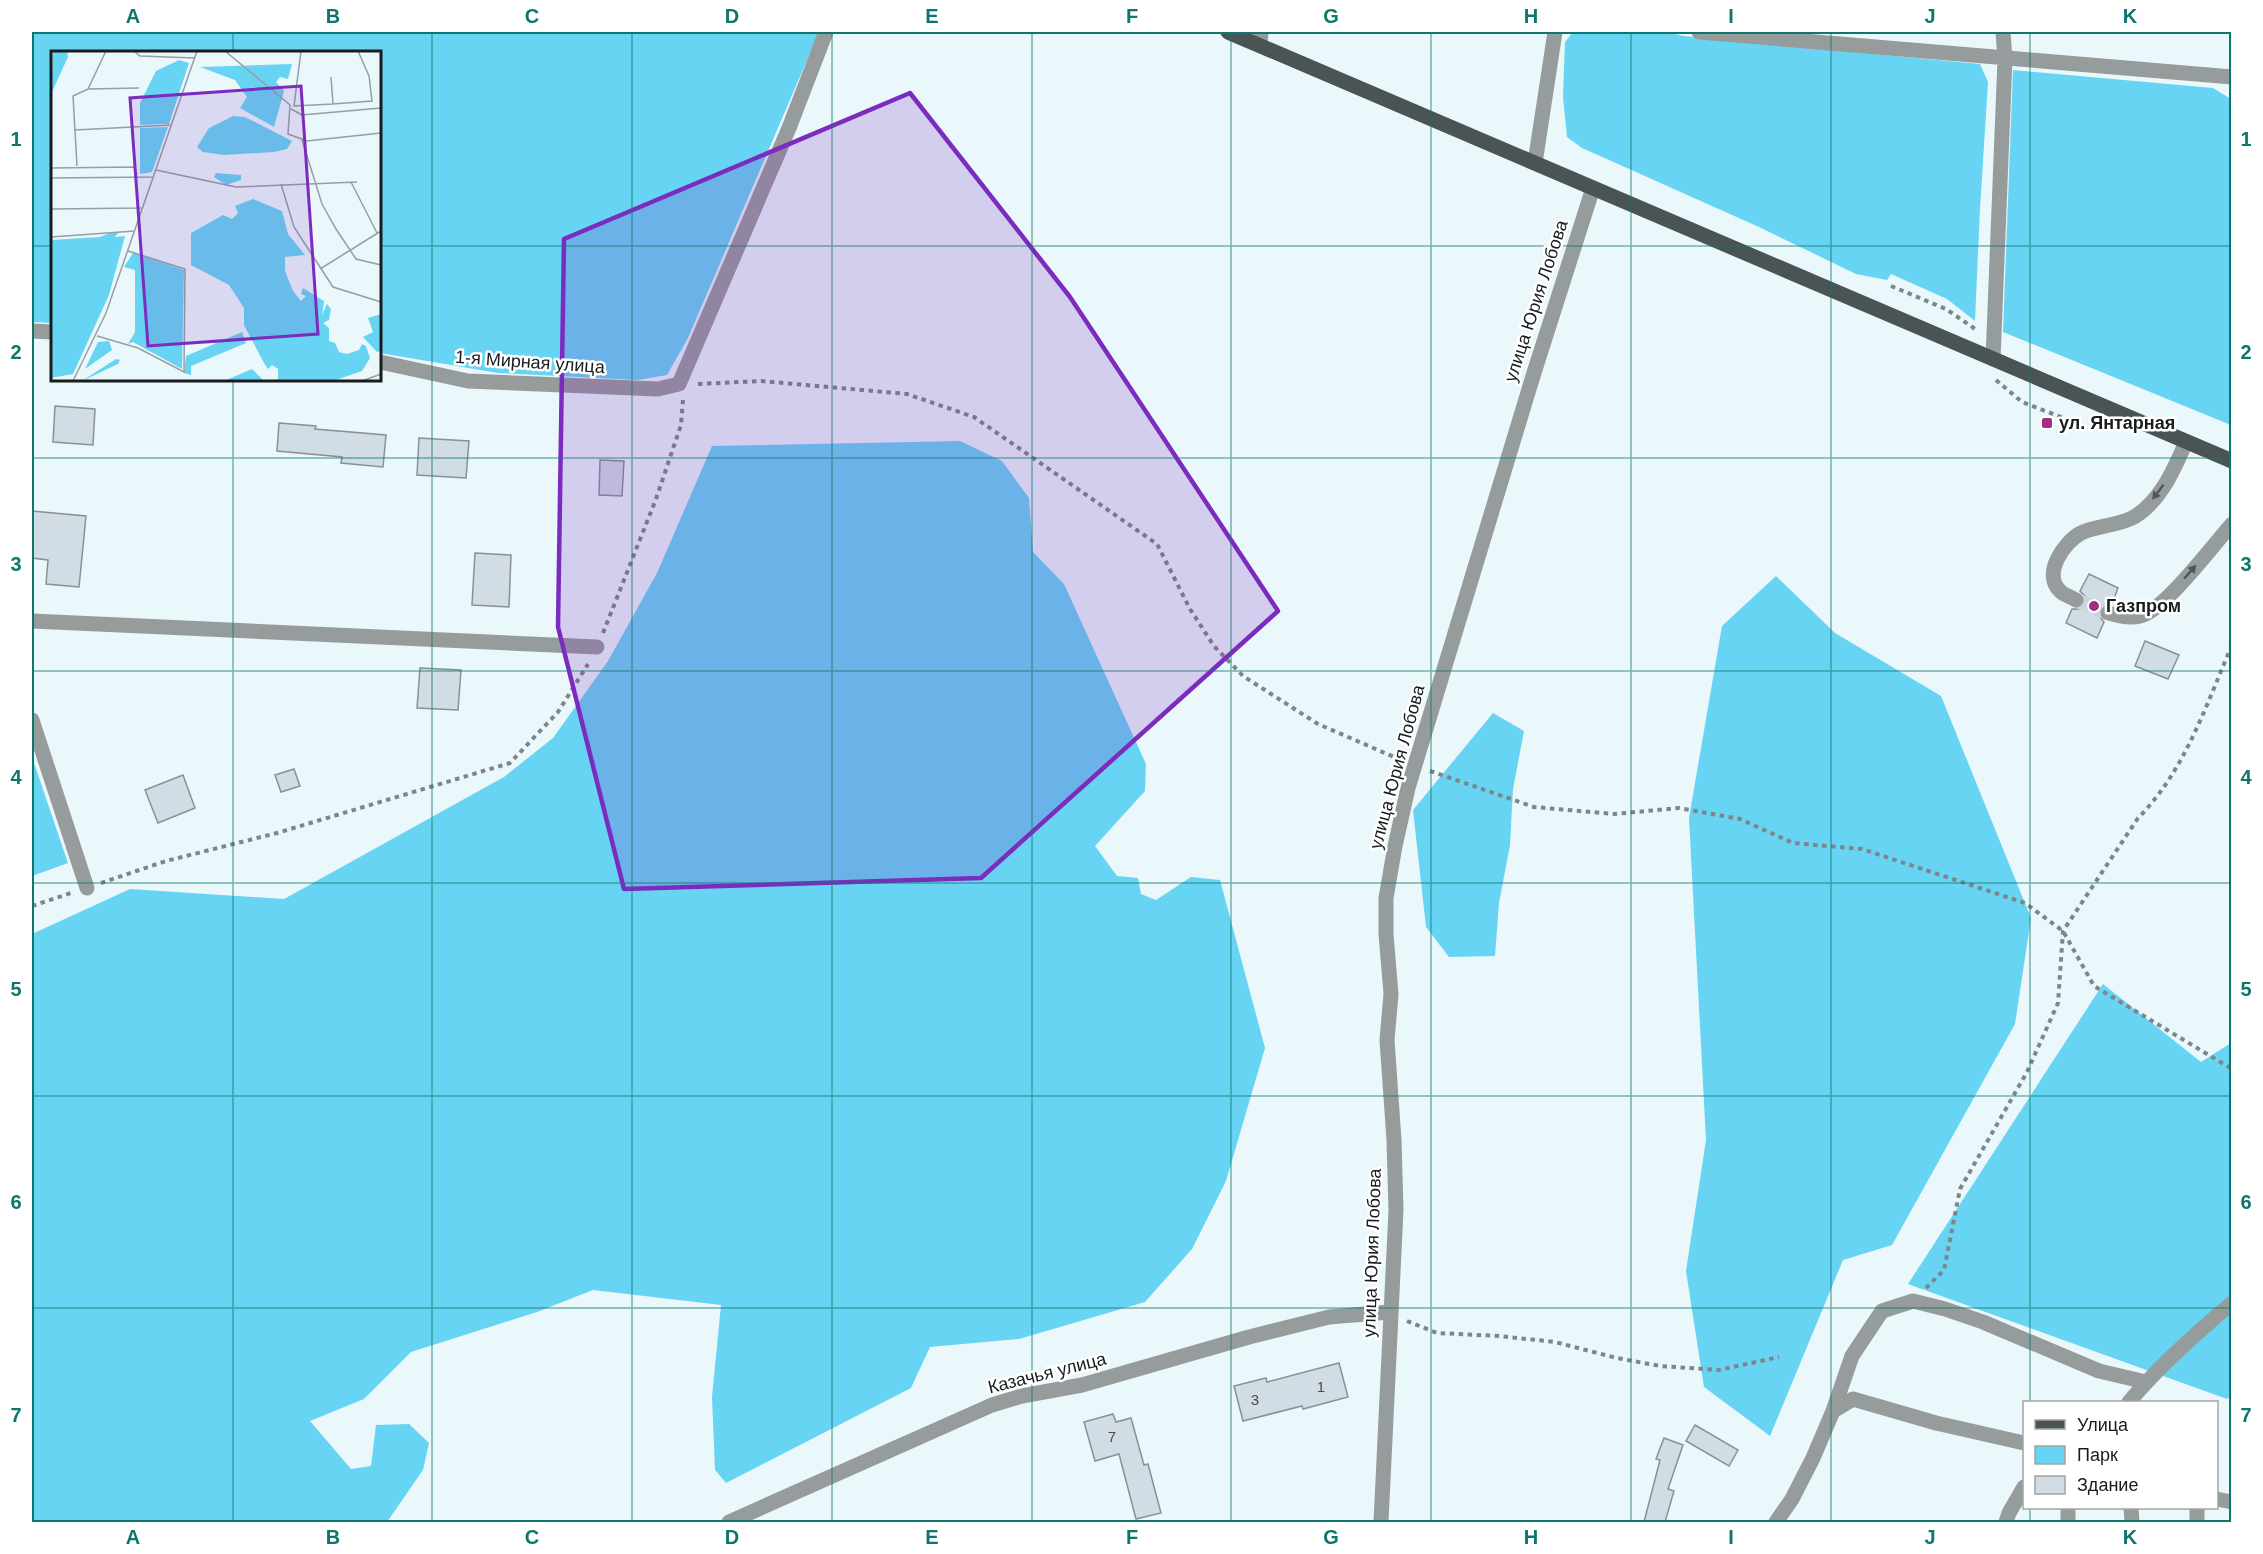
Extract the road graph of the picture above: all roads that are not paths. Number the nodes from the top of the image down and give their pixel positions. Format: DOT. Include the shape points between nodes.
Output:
graph roads {
  1 [pos="826,32"];
  2 [pos="1228,32"];
  3 [pos="1555,32"];
  4 [pos="1699,32"];
  5 [pos="2003,32"];
  6 [pos="1261,38"];
  7 [pos="2005,59"];
  8 [pos="2216,76"];
  9 [pos="2232,77"];
  10 [pos="2232,85"];
  11 [pos="1535,162"];
  12 [pos="1593,188"];
  13 [pos="32,331"];
  14 [pos="51,332"];
  15 [pos="381,362"];
  16 [pos="1990,366"];
  17 [pos="2186,442"];
  18 [pos="2232,461"];
  19 [pos="2232,524"];
  20 [pos="2076,600"];
  21 [pos="2108,613"];
  22 [pos="32,621"];
  23 [pos="597,646"];
  24 [pos="32,720"];
  25 [pos="87,888"];
  26 [pos="2232,1303"];
  27 [pos="1390,1312"];
  28 [pos="2146,1383"];
  29 [pos="2130,1401"];
  30 [pos="1833,1411"];
  31 [pos="2023,1443"];
  32 [pos="2023,1490"];
  33 [pos="729,1522"];
  34 [pos="1381,1522"];
  35 [pos="1776,1522"];
  36 [pos="2006,1522"];
  1 -- 15 [label="street, 1-я Мирная улица" via="680,384 658,389 468,381"];
  2 -- 6 [label="main road"];
  3 -- 11 [label="street"];
  4 -- 7 [label="street"];
  5 -- 7 [label="street"];
  6 -- 11 [label="main road"];
  7 -- 8 [label="street"];
  7 -- 16 [label="street"];
  8 -- 9 [label="street"];
  8 -- 10 [label="street"];
  11 -- 12 [label="main road"];
  12 -- 16 [label="main road"];
  12 -- 27 [label="street, улица Юрия Лобова" via="1415,766 1395,846 1386,898 1390,994 1387,1040 1396,1210"];
  13 -- 14 [label="street"];
  16 -- 17 [label="main road"];
  17 -- 18 [label="main road"];
  17 -- 20 [label="street, one-way" via="2172,475 2152,501 2134,516 2081,533 2059,553 2053,576 2059,590"];
  21 -- 19 [label="street, one-way" via="2142,616 2158,608"];
  22 -- 23 [label="street"];
  24 -- 25 [label="street"];
  26 -- 28 [label="street"];
  27 -- 33 [label="street, Казачья улица" via="1329,1317 1092,1382 1022,1396"];
  27 -- 34 [label="street, улица Юрия Лобова"];
  28 -- 29 [label="street"];
  28 -- 30 [label="street" via="2099,1371 1983,1322 1912,1301 1882,1311 1852,1356"];
  30 -- 31 [label="street" via="1854,1399"];
  30 -- 35 [label="street" via="1792,1499"];
  32 -- 36 [label="street"];
}
